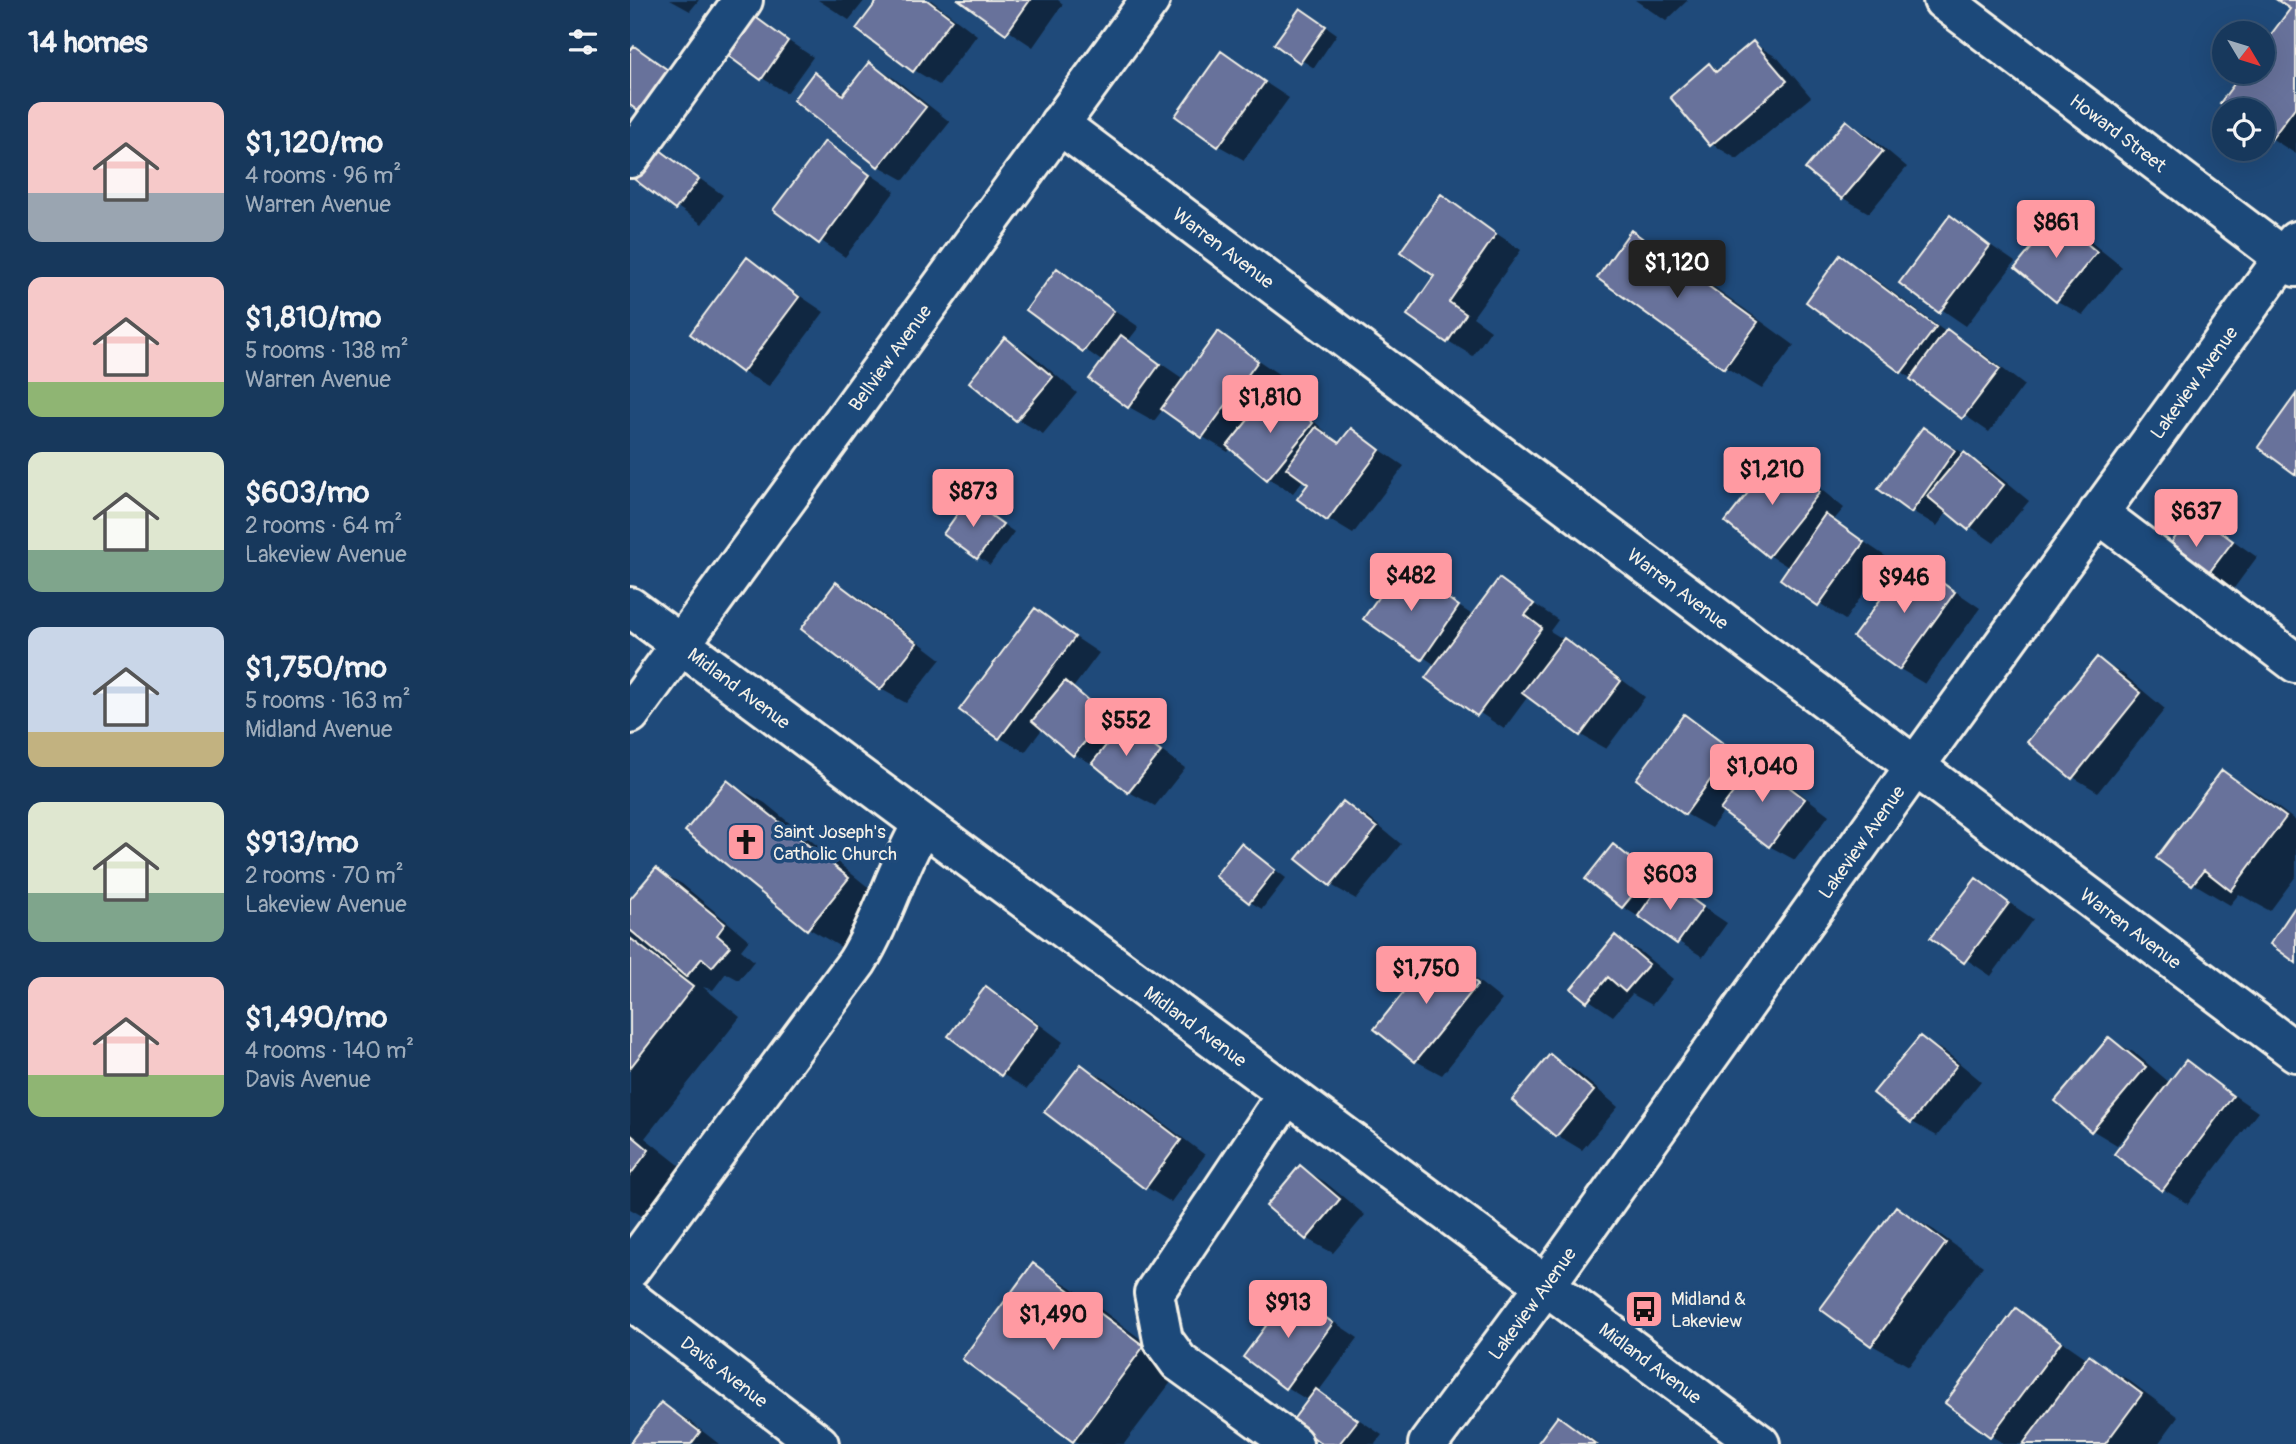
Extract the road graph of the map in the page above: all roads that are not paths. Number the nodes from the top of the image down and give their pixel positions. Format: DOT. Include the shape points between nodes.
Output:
graph roads {
  1 [pos="743,0"];
  2 [pos="1150,0"];
  3 [pos="1942,0"];
  4 [pos="1059,124"];
  5 [pos="630,158"];
  6 [pos="2292,255"];
  7 [pos="2098,513"];
  8 [pos="630,607"];
  9 [pos="681,644"];
  10 [pos="2296,663"];
  11 [pos="630,714"];
  12 [pos="1916,765"];
  13 [pos="922,825"];
  14 [pos="2296,1052"];
  15 [pos="1287,1094"];
  16 [pos="630,1269"];
  17 [pos="1545,1286"];
  18 [pos="630,1299"];
  19 [pos="819,1444"];
  20 [pos="1293,1444"];
  21 [pos="1428,1444"];
  22 [pos="1760,1444"];
  1 -- 5 [label="street"];
  2 -- 4 [label="street, Bellview Avenue"];
  3 -- 6 [label="street, Howard Street"];
  4 -- 9 [label="street, Bellview Avenue"];
  4 -- 12 [label="street, Warren Avenue"];
  6 -- 7 [label="street, Lakeview Avenue"];
  7 -- 10 [label="street"];
  7 -- 12 [label="street, Lakeview Avenue"];
  8 -- 9 [label="street, Midland Avenue"];
  9 -- 11 [label="street, Bellview Avenue"];
  9 -- 13 [label="street, Midland Avenue"];
  12 -- 14 [label="street, Warren Avenue"];
  12 -- 17 [label="street, Lakeview Avenue"];
  13 -- 15 [label="street, Midland Avenue"];
  13 -- 16 [label="street" via="904,854 887,906 857,962"];
  15 -- 17 [label="street, Midland Avenue"];
  15 -- 20 [label="street" via="1154,1293 1163,1340 1179,1363"];
  17 -- 21 [label="street, Lakeview Avenue"];
  17 -- 22 [label="street, Midland Avenue"];
  18 -- 19 [label="street, Davis Avenue"];
}
